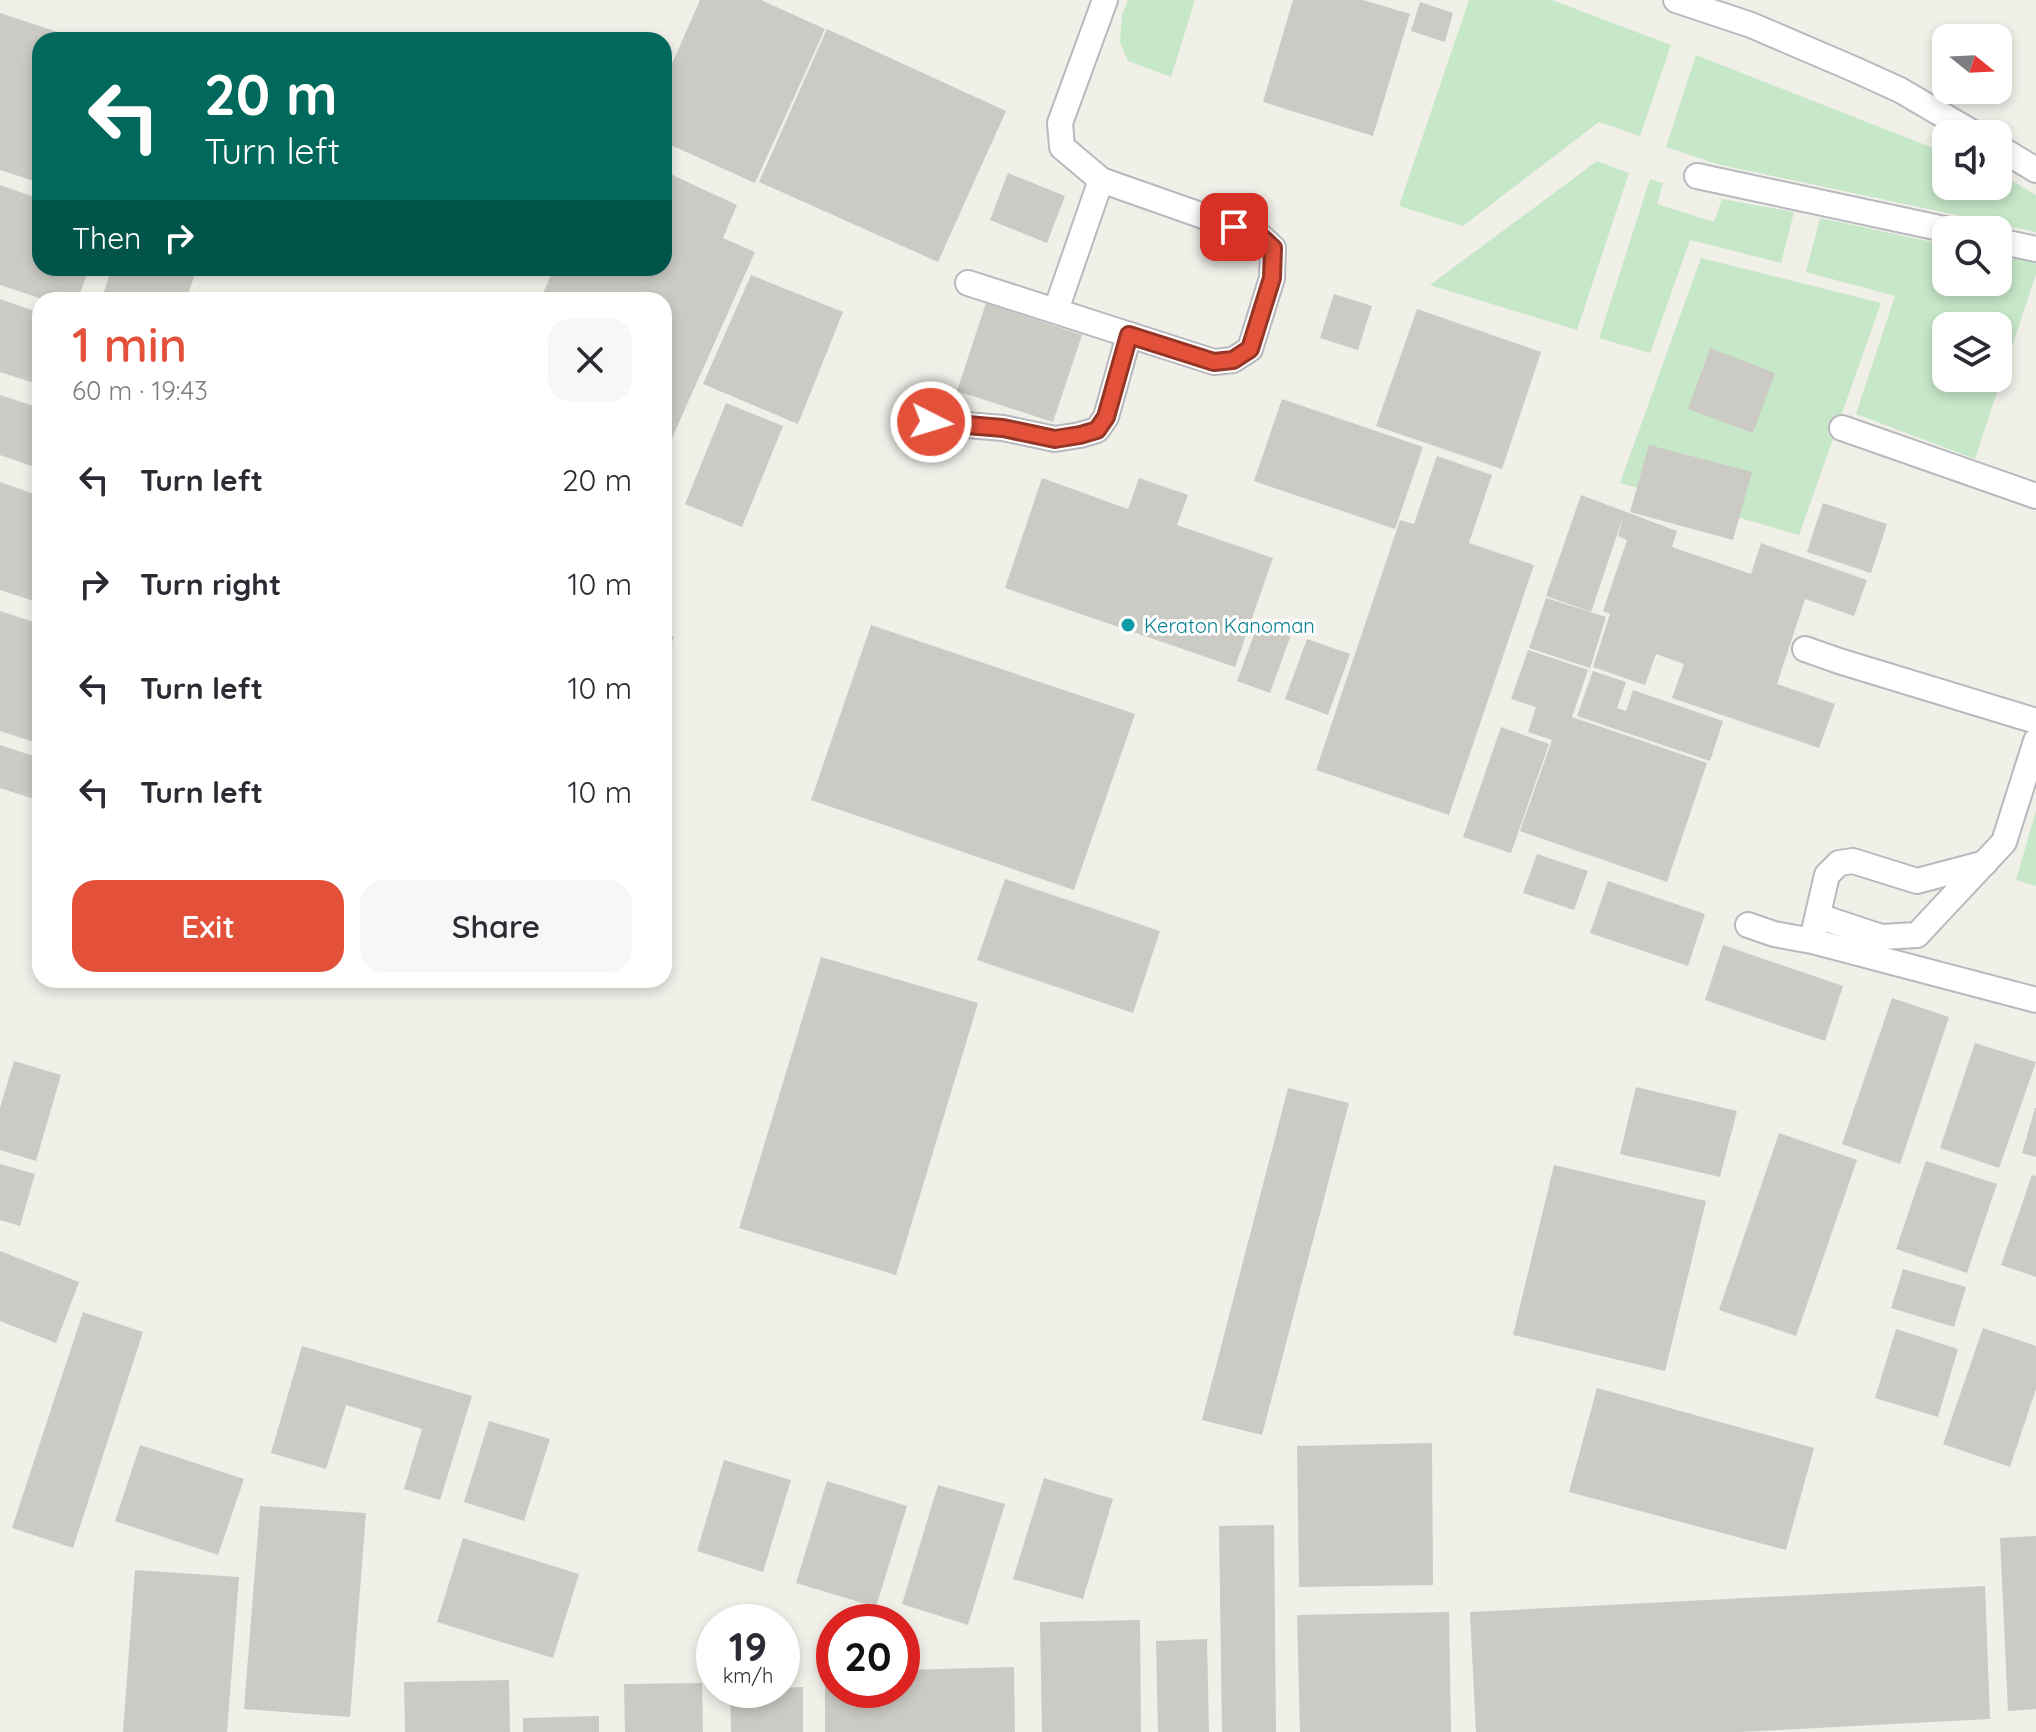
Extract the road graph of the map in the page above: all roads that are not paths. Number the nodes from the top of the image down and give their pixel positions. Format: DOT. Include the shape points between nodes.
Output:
graph roads {
  1 [pos="1105,0"];
  2 [pos="1676,0"];
  3 [pos="1951,120"];
  4 [pos="2012,155"];
  5 [pos="2036,170"];
  6 [pos="1697,176"];
  7 [pos="1101,180"];
  8 [pos="1932,226"];
  9 [pos="2012,244"];
  10 [pos="2036,249"];
  11 [pos="968,283"];
  12 [pos="1056,310"];
  13 [pos="1129,335"];
  14 [pos="907,420"];
  15 [pos="1842,428"];
  16 [pos="2036,496"];
  17 [pos="1805,649"];
  18 [pos="2036,721"];
  19 [pos="2036,741"];
  20 [pos="1985,863"];
  21 [pos="1818,916"];
  22 [pos="1748,925"];
  23 [pos="1812,941"];
  24 [pos="2036,1000"];
  1 -- 7 [label="lane" via="1060,123 1062,147"];
  2 -- 3 [label="lane" via="1856,70"];
  4 -- 5 [label="lane"];
  6 -- 8 [label="lane"];
  7 -- 12 [label="lane"];
  7 -- 13 [label="lane" via="1260,236 1273,248 1272,278 1250,349 1233,360 1214,362"];
  9 -- 10 [label="lane"];
  11 -- 12 [label="lane"];
  12 -- 13 [label="lane"];
  13 -- 14 [label="lane" via="1106,417 1097,430 1055,439 1003,428"];
  15 -- 16 [label="lane"];
  17 -- 18 [label="lane"];
  19 -- 20 [label="lane" via="2004,842"];
  20 -- 21 [label="lane" via="1917,935 1881,937"];
  20 -- 21 [label="lane" via="1917,881 1853,861 1839,863 1827,875"];
  21 -- 23 [label="lane"];
  22 -- 23 [label="lane"];
  23 -- 24 [label="lane"];
}
